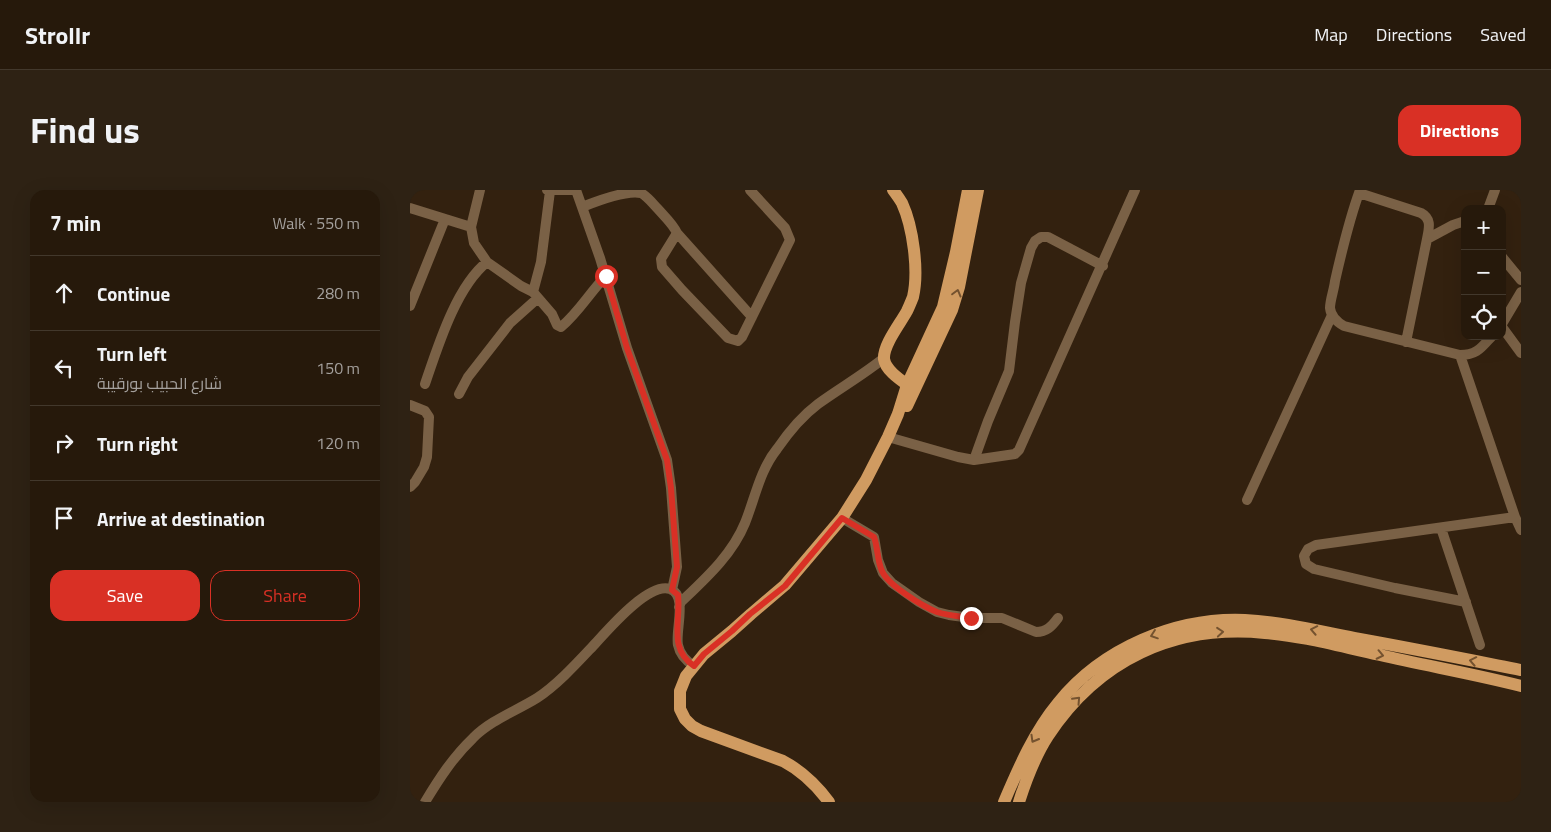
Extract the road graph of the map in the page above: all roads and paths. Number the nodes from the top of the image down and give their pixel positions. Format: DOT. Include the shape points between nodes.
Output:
graph roads {
  1 [pos="480,190"];
  2 [pos="548,190"];
  3 [pos="574,190"];
  4 [pos="750,190"];
  5 [pos="893,190"];
  6 [pos="968,190"];
  7 [pos="978,190"];
  8 [pos="1135,190"];
  9 [pos="1495,190"];
  10 [pos="1360,192"];
  11 [pos="1489,205"];
  12 [pos="410,208"];
  13 [pos="582,208"];
  14 [pos="445,219"];
  15 [pos="1461,222"];
  16 [pos="471,227"];
  17 [pos="677,233"];
  18 [pos="1427,239"];
  19 [pos="487,262"];
  20 [pos="1506,262"];
  21 [pos="1103,266"];
  22 [pos="606,276"];
  23 [pos="1521,280"];
  24 [pos="1521,292"];
  25 [pos="536,295"];
  26 [pos="410,306"];
  27 [pos="1332,316"];
  28 [pos="752,317"];
  29 [pos="1506,319"];
  30 [pos="1506,332"];
  31 [pos="1488,340"];
  32 [pos="1406,342"];
  33 [pos="1521,354"];
  34 [pos="1460,355"];
  35 [pos="884,358"];
  36 [pos="425,384"];
  37 [pos="911,388"];
  38 [pos="459,394"];
  39 [pos="410,404"];
  40 [pos="888,437"];
  41 [pos="974,460"];
  42 [pos="410,487"];
  43 [pos="1247,500"];
  44 [pos="1515,517"];
  45 [pos="842,518"];
  46 [pos="1440,528"];
  47 [pos="1521,530"];
  48 [pos="672,590"];
  49 [pos="1466,602"];
  50 [pos="679,606"];
  51 [pos="1058,618"];
  52 [pos="1480,645"];
  53 [pos="694,666"];
  54 [pos="1521,670"];
  55 [pos="1521,686"];
  56 [pos="1019,801"];
  57 [pos="425,802"];
  58 [pos="829,802"];
  59 [pos="1004,802"];
  1 -- 16 [label="street"];
  2 -- 3 [label="street"];
  2 -- 25 [label="street"];
  3 -- 13 [label="street"];
  4 -- 28 [label="street" via="785,228 790,240"];
  5 -- 35 [label="main road" via="902,203 912,239 915,280 912,298"];
  6 -- 37 [label="main road" via="943,307"];
  37 -- 7 [label="main road, one-way" via="952,310"];
  8 -- 21 [label="street"];
  9 -- 11 [label="street"];
  10 -- 18 [label="street" via="1426,216 1430,225"];
  10 -- 27 [label="street" via="1343,246 1330,308"];
  12 -- 14 [label="street"];
  13 -- 17 [label="street" via="632,190 649,199"];
  13 -- 22 [label="street"];
  14 -- 16 [label="street"];
  14 -- 26 [label="street"];
  15 -- 18 [label="street"];
  16 -- 19 [label="street" via="474,242"];
  17 -- 28 [label="street"];
  17 -- 28 [label="street" via="661,259 662,267 682,290 734,341 742,337"];
  18 -- 32 [label="street"];
  19 -- 25 [label="street"];
  19 -- 36 [label="street" via="468,282 458,301"];
  20 -- 23 [label="street"];
  21 -- 41 [label="street" via="1019,450 1008,456"];
  21 -- 41 [label="street" via="1048,236 1035,241 1021,283 1009,371"];
  22 -- 25 [label="street" via="561,327"];
  22 -- 48 [label="street" via="627,348 667,460 677,559"];
  24 -- 29 [label="street"];
  25 -- 38 [label="street" via="468,377"];
  27 -- 32 [label="street" via="1344,326"];
  27 -- 43 [label="street"];
  30 -- 33 [label="street"];
  31 -- 34 [label="street" via="1470,355"];
  32 -- 34 [label="street"];
  34 -- 44 [label="street"];
  35 -- 37 [label="main road" via="886,366"];
  35 -- 50 [label="street" via="816,405 792,430 763,472 733,546"];
  37 -- 40 [label="main road"];
  39 -- 42 [label="street" via="425,411 428,417 427,457"];
  40 -- 41 [label="street"];
  40 -- 45 [label="main road"];
  44 -- 46 [label="street"];
  44 -- 47 [label="street"];
  45 -- 51 [label="street" via="874,537 878,560 888,579 937,612 971,618 1002,618 1036,632 1050,628"];
  45 -- 53 [label="main road" via="785,586"];
  46 -- 49 [label="street"];
  46 -- 49 [label="street" via="1316,546 1304,556 1306,564 1314,569"];
  48 -- 50 [label="street" via="678,595"];
  48 -- 57 [label="street" via="657,589 639,600 568,672 538,697 475,736 443,772"];
  49 -- 52 [label="street"];
  50 -- 53 [label="street" via="677,644 681,654"];
  53 -- 58 [label="main road" via="680,691 679,704 692,726 794,767"];
  54 -- 59 [label="main road, one-way" via="1290,625 1245,620 1207,622 1171,629 1115,654 1074,685 1042,726"];
  56 -- 55 [label="main road, one-way" via="1046,738 1092,684 1137,654 1193,635 1225,631 1265,632"];
}
